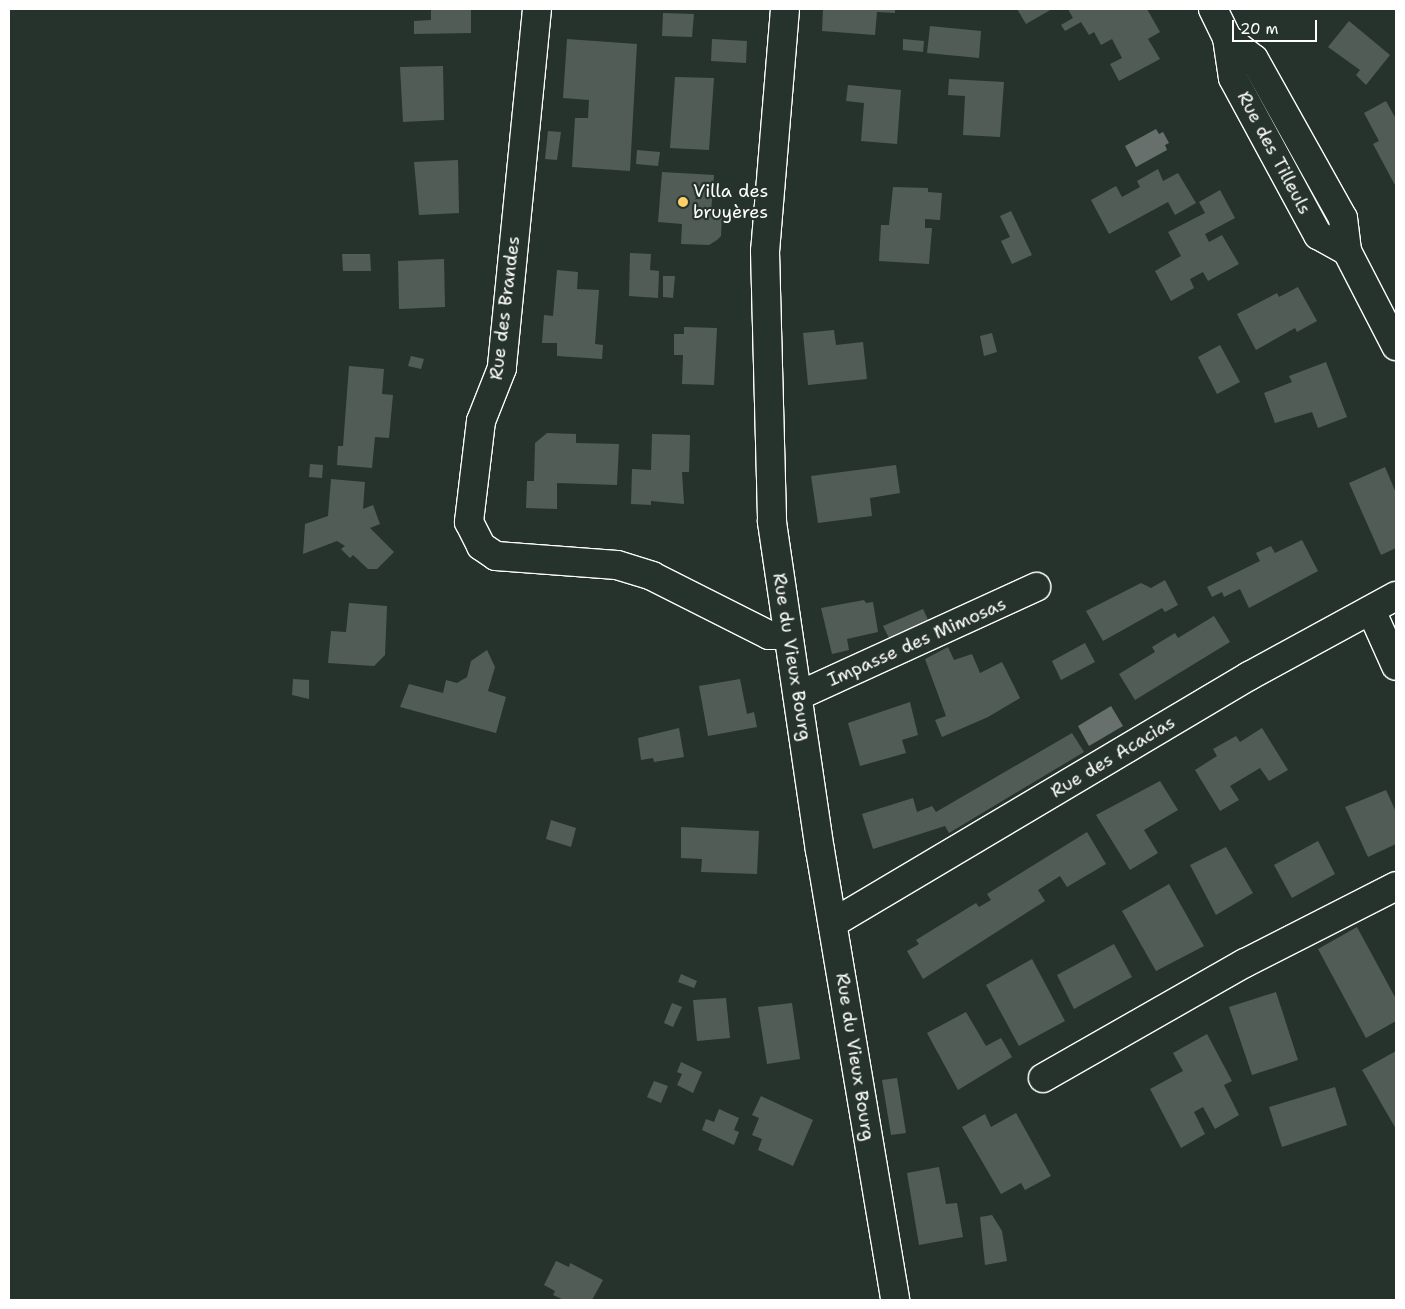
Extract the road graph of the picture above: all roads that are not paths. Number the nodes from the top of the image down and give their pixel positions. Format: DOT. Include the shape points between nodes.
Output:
graph roads {
  1 [pos="537,9"];
  2 [pos="785,9"];
  3 [pos="1213,9"];
  4 [pos="1396,346"];
  5 [pos="1036,587"];
  6 [pos="1396,596"];
  7 [pos="1371,610"];
  8 [pos="787,635"];
  9 [pos="1396,666"];
  10 [pos="798,696"];
  11 [pos="1396,886"];
  12 [pos="833,923"];
  13 [pos="1043,1078"];
  14 [pos="895,1300"];
  1 -- 8 [label="street, Rue des Brandes" via="502,368 481,421 469,522 481,546 496,556 617,565 652,576 769,635"];
  2 -- 8 [label="street, Rue du Vieux Bourg" via="765,251 772,522"];
  3 -- 4 [label="street, Rue des Tilleuls" via="1227,38 1233,78 1318,235 1347,250"];
  5 -- 10 [label="street, Impasse des Mimosas"];
  6 -- 7 [label="street, Rue des Acacias"];
  7 -- 9 [label="street"];
  7 -- 12 [label="street, Rue des Acacias" via="1249,676"];
  8 -- 10 [label="street, Rue du Vieux Bourg"];
  10 -- 12 [label="street, Rue du Vieux Bourg"];
  11 -- 13 [label="street" via="1245,963"];
  12 -- 14 [label="street, Rue du Vieux Bourg"];
}
